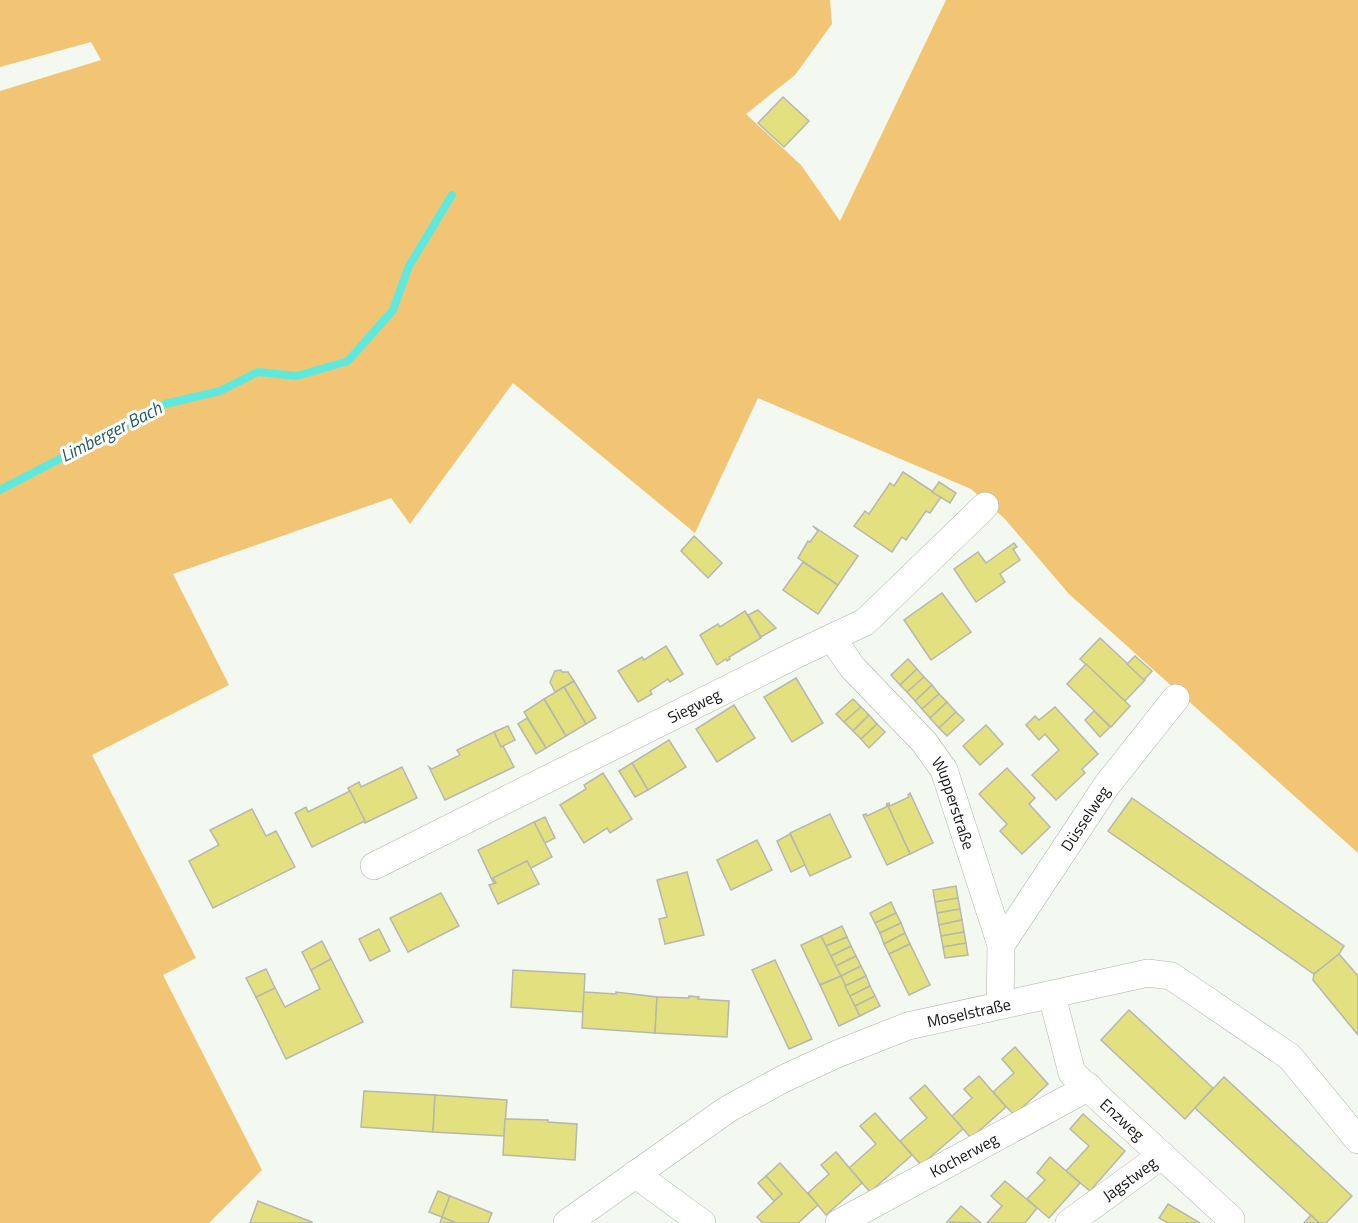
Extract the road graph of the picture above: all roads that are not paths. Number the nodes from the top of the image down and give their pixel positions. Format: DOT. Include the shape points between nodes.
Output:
graph roads {
  1 [pos="985,506"];
  2 [pos="832,638"];
  3 [pos="1176,698"];
  4 [pos="374,866"];
  5 [pos="1001,945"];
  6 [pos="1052,996"];
  7 [pos="1000,1005"];
  8 [pos="1089,1088"];
  9 [pos="1358,1140"];
  10 [pos="1162,1155"];
  11 [pos="635,1174"];
  12 [pos="567,1223"];
  13 [pos="702,1223"];
  14 [pos="839,1223"];
  15 [pos="1069,1223"];
  16 [pos="1231,1223"];
  1 -- 2 [label="street, Siegweg" via="865,622"];
  2 -- 4 [label="street, Siegweg"];
  2 -- 5 [label="street, Wupperstraße" via="852,667 924,742 944,770"];
  3 -- 5 [label="street, Düsselweg" via="1107,785"];
  5 -- 7 [label="street, Wupperstraße"];
  6 -- 7 [label="street, Moselstraße"];
  6 -- 8 [label="street, Enzweg" via="1072,1073"];
  6 -- 9 [label="street, Moselstraße" via="1148,974 1171,976 1290,1057"];
  7 -- 11 [label="street, Moselstraße" via="908,1026 785,1078 728,1108"];
  8 -- 10 [label="street, Enzweg"];
  8 -- 14 [label="street, Kocherweg"];
  10 -- 15 [label="street, Jagstweg"];
  10 -- 16 [label="street, Enzweg"];
  11 -- 12 [label="street, Moselstraße"];
  11 -- 13 [label="street"];
}
